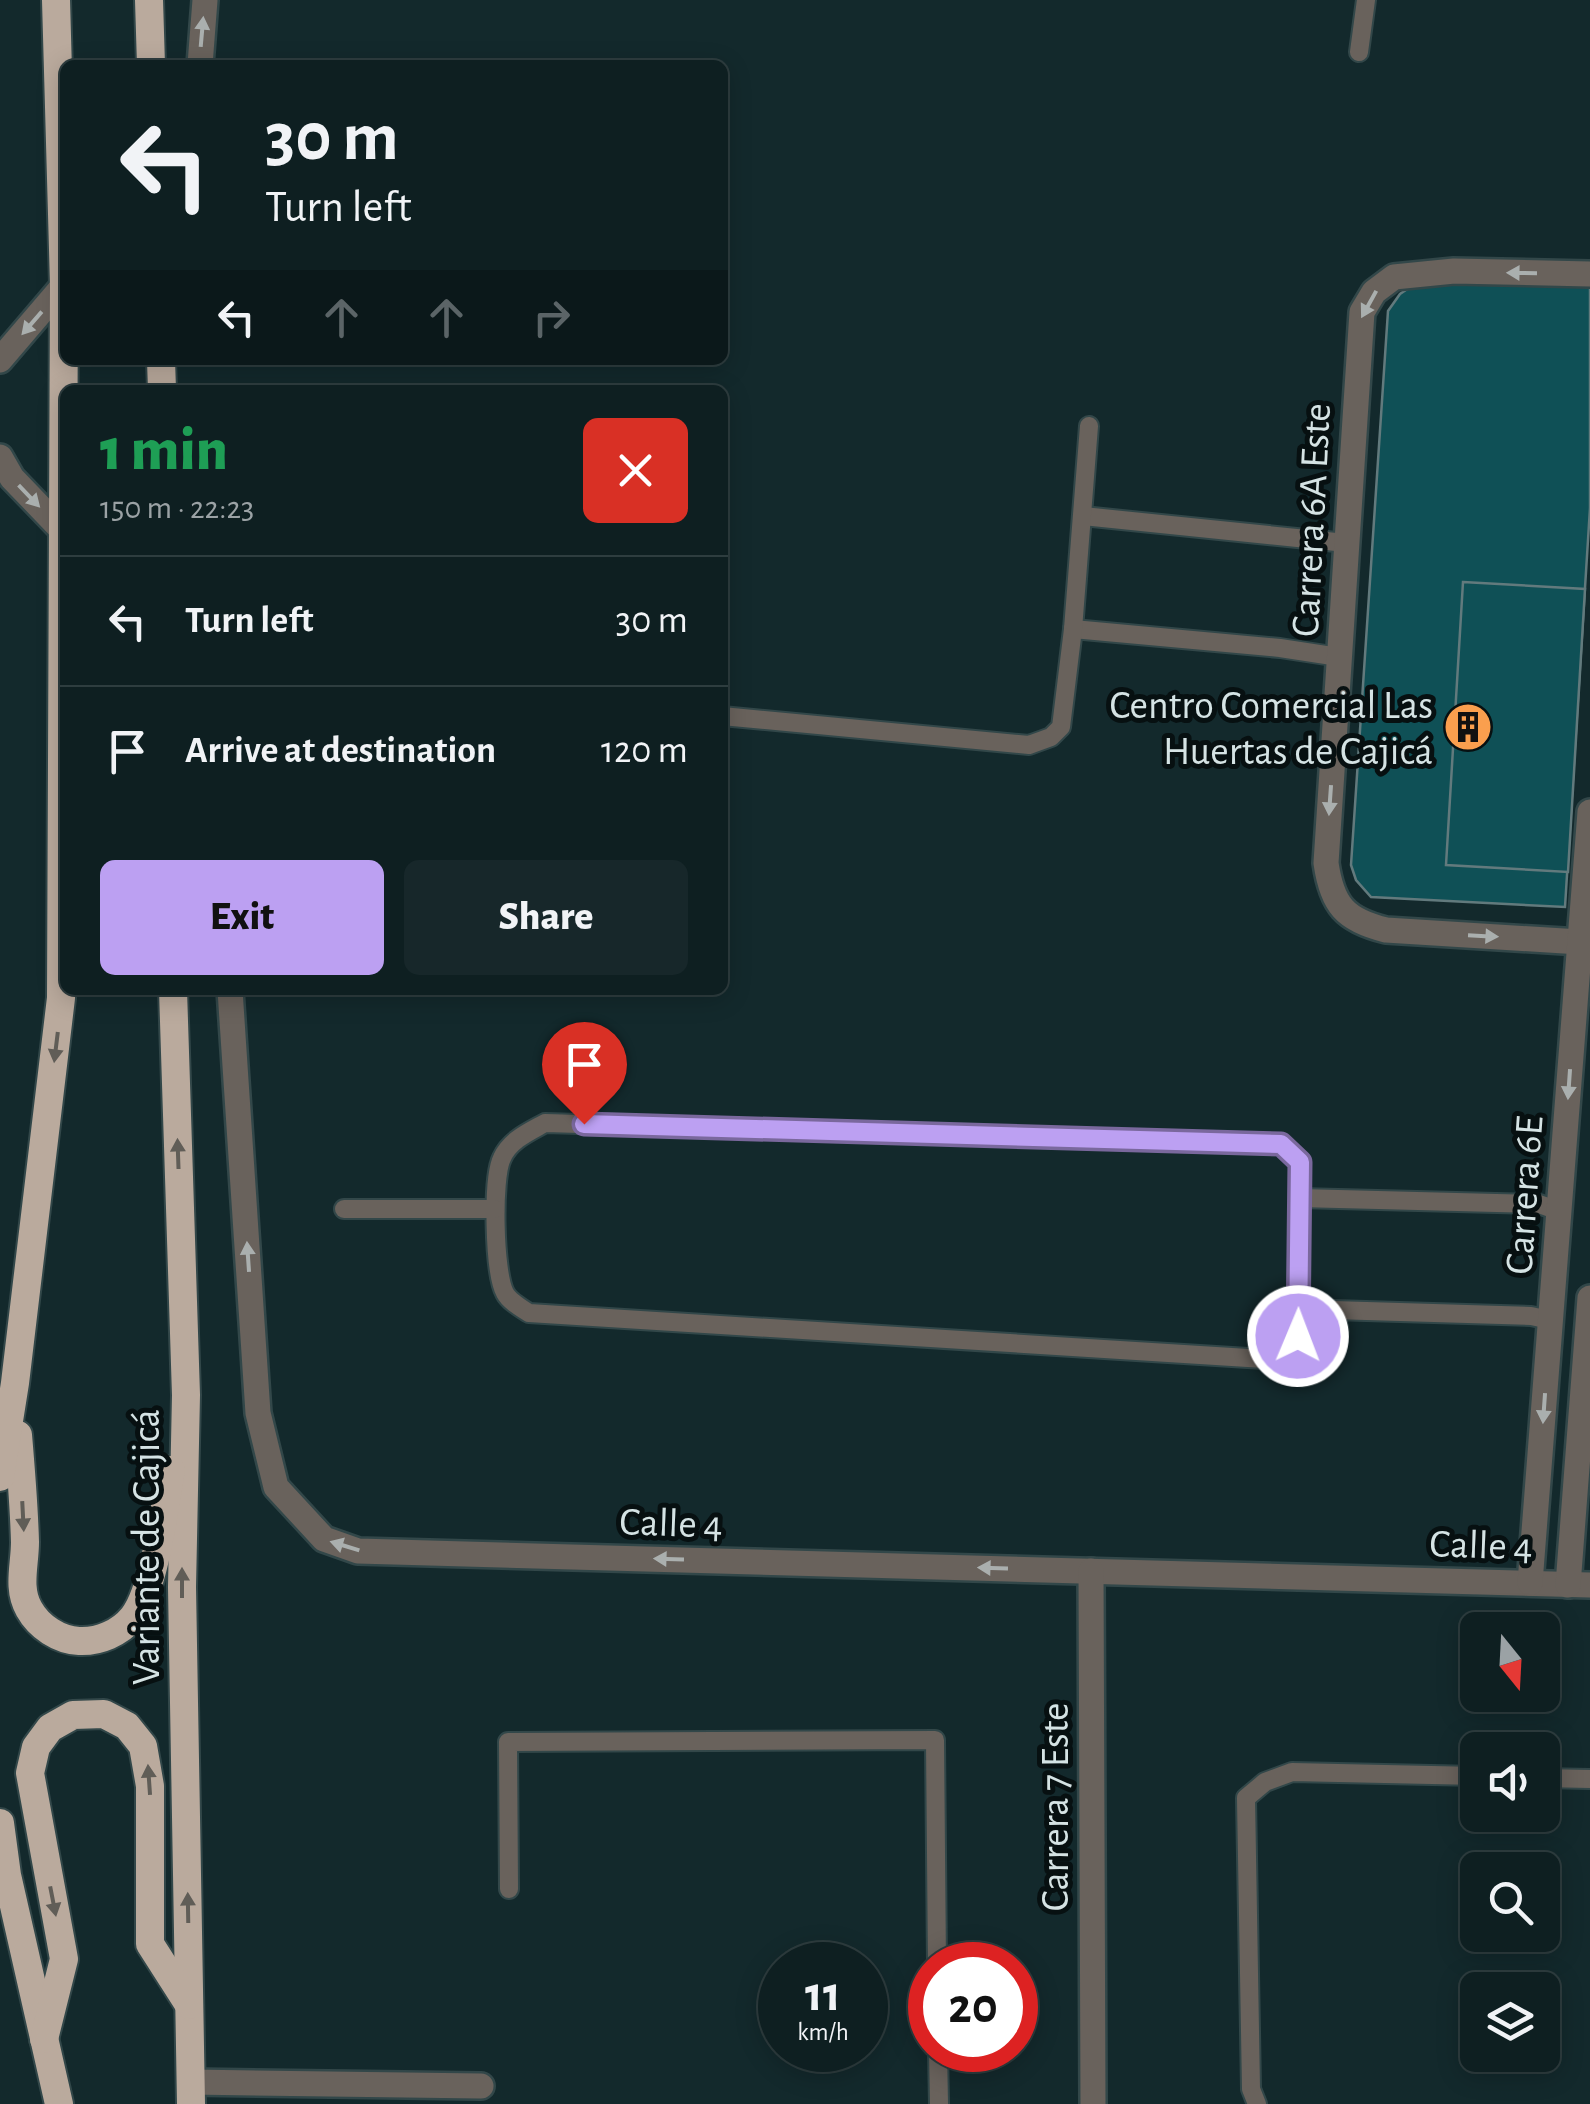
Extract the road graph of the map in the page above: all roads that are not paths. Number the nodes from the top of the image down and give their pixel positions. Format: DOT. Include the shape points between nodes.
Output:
graph roads {
  1 [pos="56,0"];
  2 [pos="149,0"];
  3 [pos="206,0"];
  4 [pos="1366,0"];
  5 [pos="1359,52"];
  6 [pos="151,60"];
  7 [pos="200,60"];
  8 [pos="60,143"];
  9 [pos="1590,274"];
  10 [pos="60,291"];
  11 [pos="0,360"];
  12 [pos="1089,426"];
  13 [pos="0,457"];
  14 [pos="1082,516"];
  15 [pos="60,528"];
  16 [pos="1346,543"];
  17 [pos="1073,629"];
  18 [pos="1339,657"];
  19 [pos="728,717"];
  20 [pos="1590,812"];
  21 [pos="1580,942"];
  22 [pos="61,995"];
  23 [pos="173,995"];
  24 [pos="230,995"];
  25 [pos="1299,1198"];
  26 [pos="495,1208"];
  27 [pos="344,1209"];
  28 [pos="1559,1210"];
  29 [pos="1590,1298"];
  30 [pos="1299,1309"];
  31 [pos="1550,1320"];
  32 [pos="16,1384"];
  33 [pos="186,1395"];
  34 [pos="0,1477"];
  35 [pos="1091,1570"];
  36 [pos="1530,1583"];
  37 [pos="1579,1585"];
  38 [pos="1460,1776"];
  39 [pos="1560,1778"];
  40 [pos="1590,1779"];
  41 [pos="0,1823"];
  42 [pos="509,1889"];
  43 [pos="937,1942"];
  44 [pos="190,2006"];
  45 [pos="44,2039"];
  46 [pos="938,2072"];
  47 [pos="481,2086"];
  48 [pos="191,2093"];
  49 [pos="60,2104"];
  50 [pos="938,2104"];
  51 [pos="1092,2104"];
  52 [pos="1257,2104"];
  1 -- 8 [label="highway"];
  2 -- 6 [label="highway"];
  7 -- 3 [label="street, one-way"];
  4 -- 5 [label="lane"];
  9 -- 16 [label="street, Carrera 6A Este, one-way" via="1454,272 1394,277 1374,292 1359,332"];
  10 -- 11 [label="street, one-way"];
  12 -- 14 [label="lane"];
  13 -- 15 [label="street, one-way"];
  14 -- 16 [label="lane"];
  14 -- 17 [label="lane"];
  16 -- 18 [label="street, Carrera 6A Este"];
  17 -- 18 [label="lane"];
  17 -- 19 [label="lane" via="1061,727 1030,745"];
  18 -- 21 [label="street, Carrera 6A Este, one-way" via="1326,863 1341,908 1362,924 1386,930"];
  20 -- 21 [label="street, Carrera 6E"];
  21 -- 28 [label="street, Carrera 6E, one-way"];
  22 -- 32 [label="highway, one-way"];
  33 -- 23 [label="highway, Variante de Cajicá, one-way"];
  35 -- 24 [label="street, Calle 4, one-way" via="358,1551 324,1539 276,1487 258,1413"];
  25 -- 26 [label="lane" via="1300,1162 1281,1144 545,1123 514,1141 500,1161"];
  25 -- 28 [label="lane" via="1539,1204"];
  25 -- 30 [label="lane"];
  26 -- 27 [label="lane"];
  26 -- 30 [label="lane" via="505,1296 529,1313 1264,1359 1298,1336"];
  28 -- 31 [label="street, Carrera 6E"];
  29 -- 37 [label="street, Carrera 6E"];
  30 -- 31 [label="lane"];
  31 -- 36 [label="street, Carrera 6E, one-way"];
  32 -- 33 [label="highway, one-way" via="22,1589 30,1611 50,1632 72,1641 112,1635 133,1617 144,1594"];
  32 -- 34 [label="highway"];
  44 -- 33 [label="highway, Variante de Cajicá, one-way" via="182,1588"];
  35 -- 36 [label="street, Calle 4"];
  35 -- 51 [label="street, Carrera 7 Este"];
  36 -- 37 [label="street, Calle 4"];
  38 -- 52 [label="lane" via="1292,1772 1264,1782 1246,1798 1251,2089"];
  39 -- 40 [label="lane"];
  41 -- 45 [label="highway"];
  42 -- 43 [label="lane" via="508,1742 935,1740"];
  44 -- 45 [label="highway, one-way" via="150,1944 144,1746 104,1714 73,1715 50,1728 36,1747 30,1773 64,1959"];
  44 -- 48 [label="highway, Variante de Cajicá"];
  45 -- 49 [label="highway"];
  46 -- 50 [label="lane"];
  47 -- 48 [label="street"];
}
